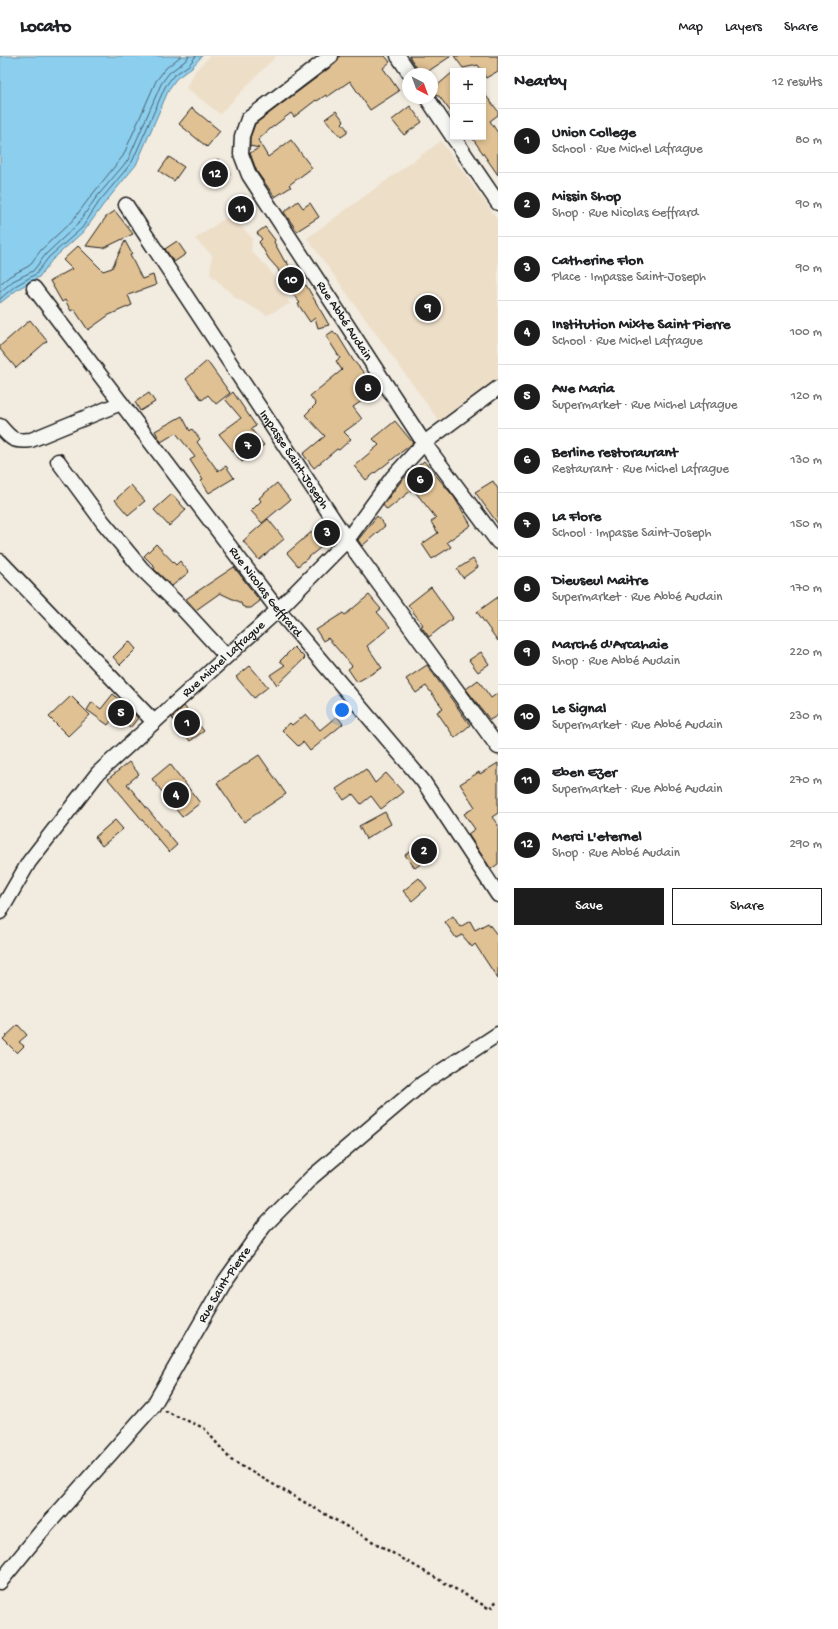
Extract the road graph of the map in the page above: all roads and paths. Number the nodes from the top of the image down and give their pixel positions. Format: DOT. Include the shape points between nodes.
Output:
graph roads {
  1 [pos="331,56"];
  2 [pos="398,56"];
  3 [pos="406,68"];
  4 [pos="431,104"];
  5 [pos="450,132"];
  6 [pos="455,140"];
  7 [pos="498,204"];
  8 [pos="126,205"];
  9 [pos="34,288"];
  10 [pos="498,388"];
  11 [pos="121,403"];
  12 [pos="0,426"];
  13 [pos="424,443"];
  14 [pos="58,461"];
  15 [pos="347,540"];
  16 [pos="498,542"];
  17 [pos="0,561"];
  18 [pos="278,610"];
  19 [pos="226,656"];
  20 [pos="154,722"];
  21 [pos="498,747"];
  22 [pos="498,895"];
  23 [pos="0,912"];
  24 [pos="498,1034"];
  25 [pos="153,1406"];
  26 [pos="0,1582"];
  27 [pos="498,1599"];
  1 -- 13 [label="street, Rue Abbé Audain" via="248,119 242,136 241,154 249,175"];
  2 -- 3 [label="street"];
  4 -- 5 [label="street"];
  6 -- 7 [label="street"];
  8 -- 15 [label="street, Impasse Saint-Joseph"];
  9 -- 11 [label="street, Rue Nicolas Geffrard"];
  10 -- 13 [label="street, Rue Michel Lafrague"];
  11 -- 12 [label="street" via="31,440 18,441 10,438"];
  11 -- 18 [label="street, Rue Nicolas Geffrard"];
  13 -- 15 [label="street, Rue Michel Lafrague" via="392,478"];
  13 -- 16 [label="street, Rue Abbé Audain"];
  14 -- 19 [label="street" via="141,568"];
  15 -- 18 [label="street, Rue Michel Lafrague"];
  15 -- 21 [label="street, Impasse Saint-Joseph"];
  17 -- 20 [label="street"];
  18 -- 19 [label="street, Rue Michel Lafrague"];
  18 -- 22 [label="street, Rue Nicolas Geffrard" via="423,781"];
  19 -- 20 [label="street, Rue Michel Lafrague"];
  20 -- 23 [label="street, Rue Michel Lafrague" via="98,773 29,862"];
  24 -- 25 [label="street, Rue Saint-Pierre" via="423,1083 312,1177 264,1226 225,1281"];
  25 -- 26 [label="street, Rue Saint-Pierre"];
  25 -- 27 [label="path" via="204,1428 231,1460 490,1609"];
}
